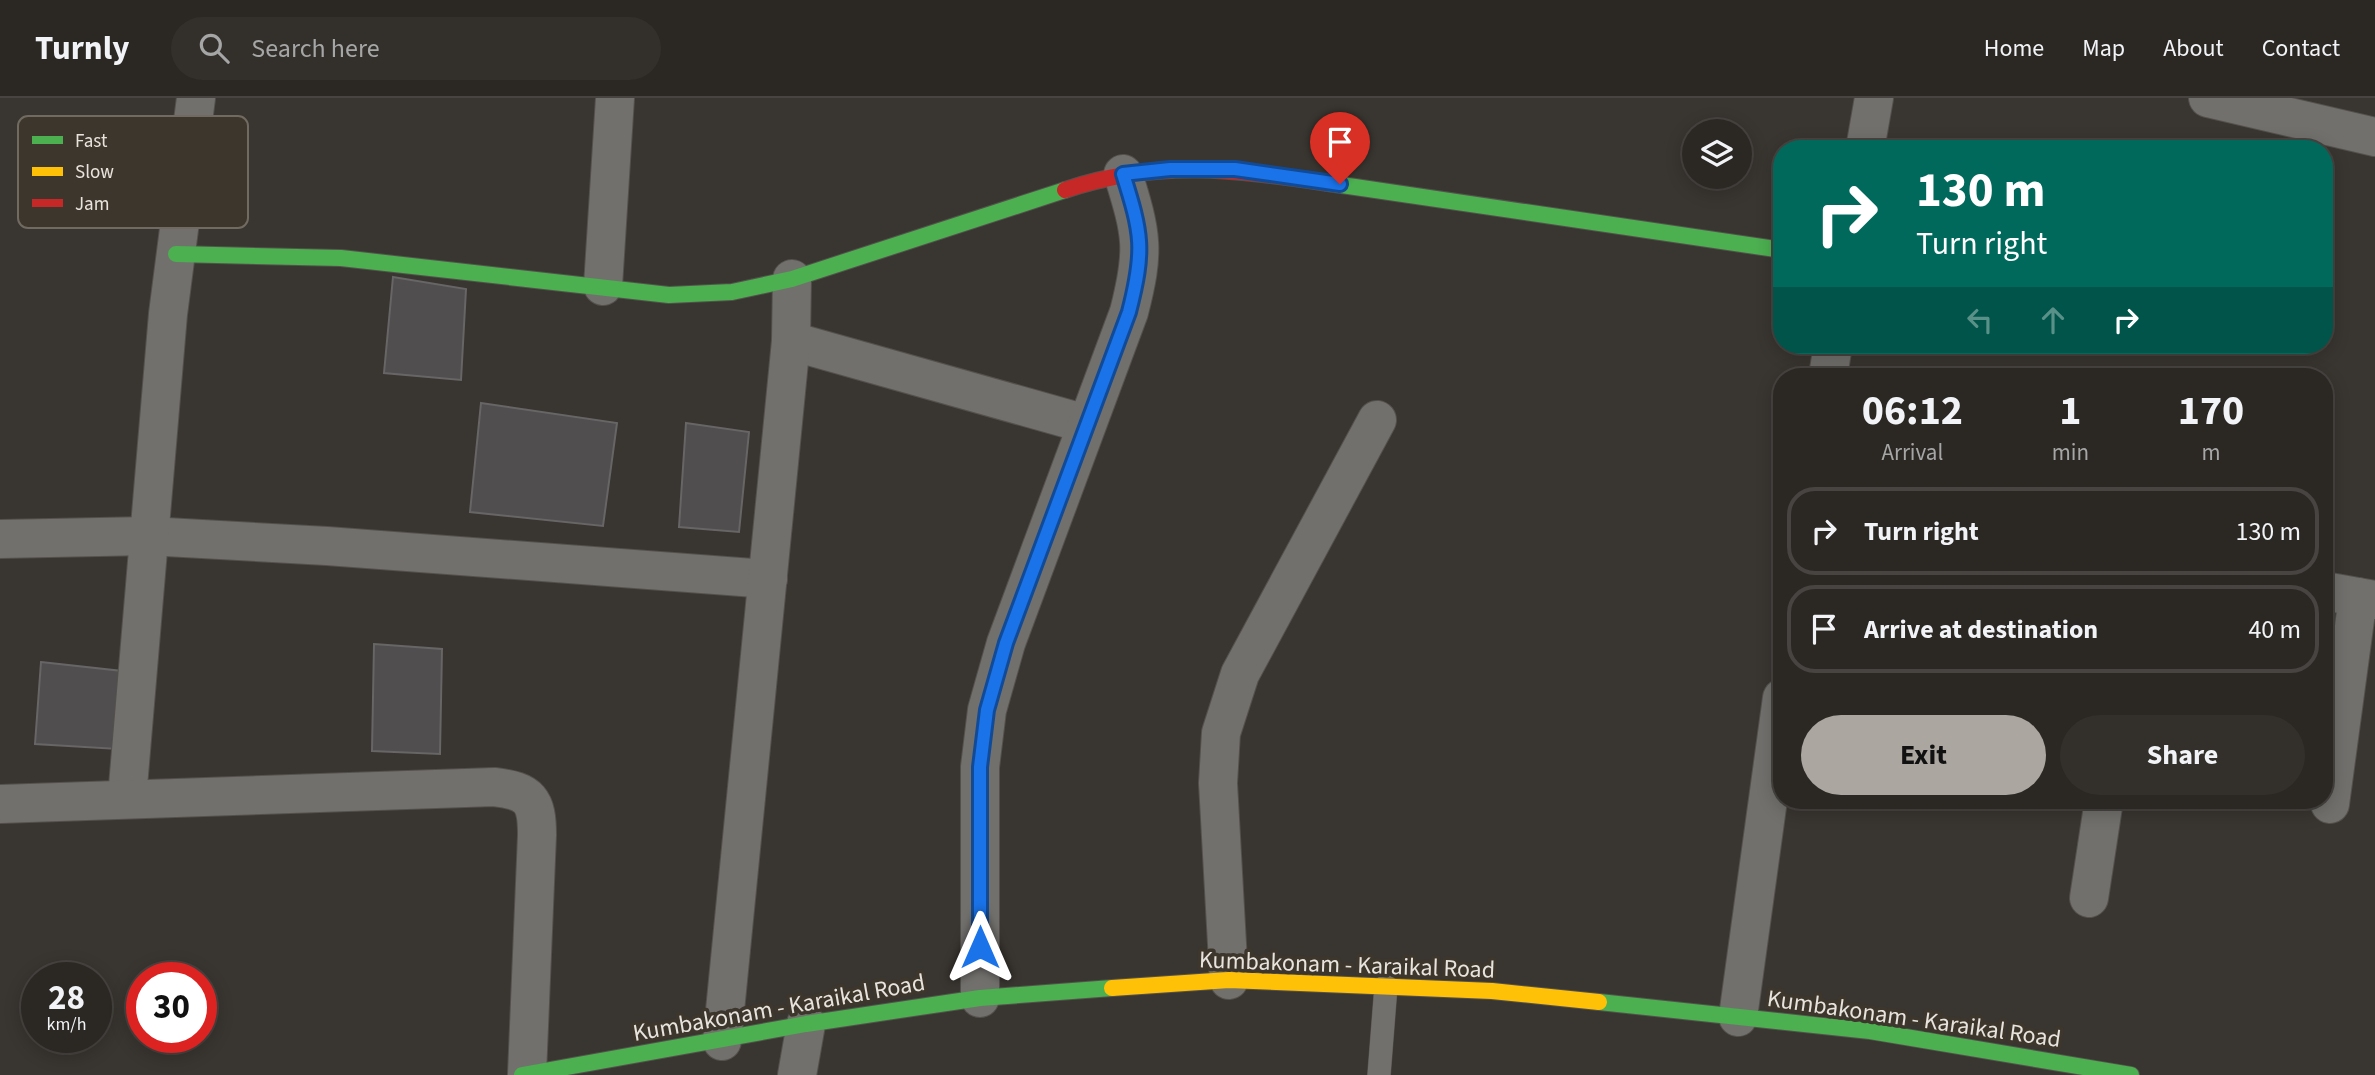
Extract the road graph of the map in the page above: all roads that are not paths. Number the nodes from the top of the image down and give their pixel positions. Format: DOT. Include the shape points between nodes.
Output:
graph roads {
  1 [pos="196,98"];
  2 [pos="615,98"];
  3 [pos="1874,98"];
  4 [pos="2208,98"];
  5 [pos="194,116"];
  6 [pos="2375,137"];
  7 [pos="1867,140"];
  8 [pos="1123,174"];
  9 [pos="179,228"];
  10 [pos="1773,249"];
  11 [pos="176,254"];
  12 [pos="792,279"];
  13 [pos="603,286"];
  14 [pos="791,341"];
  15 [pos="1377,420"];
  16 [pos="1086,425"];
  17 [pos="148,536"];
  18 [pos="0,539"];
  19 [pos="768,579"];
  20 [pos="2352,596"];
  21 [pos="1773,763"];
  22 [pos="2333,776"];
  23 [pos="127,798"];
  24 [pos="0,804"];
  25 [pos="2103,809"];
  26 [pos="2089,898"];
  27 [pos="1229,980"];
  28 [pos="1386,986"];
  29 [pos="980,998"];
  30 [pos="1738,1017"];
  31 [pos="806,1024"];
  32 [pos="722,1041"];
  33 [pos="524,1075"];
  34 [pos="797,1075"];
  35 [pos="1378,1075"];
  36 [pos="2131,1075"];
  1 -- 5 [label="street"];
  2 -- 13 [label="street"];
  3 -- 7 [label="street"];
  4 -- 6 [label="street"];
  8 -- 10 [label="main road" via="1235,169"];
  8 -- 12 [label="main road"];
  8 -- 16 [label="street" via="1139,226 1141,266 1129,312"];
  9 -- 11 [label="street"];
  11 -- 13 [label="main road" via="341,258"];
  11 -- 17 [label="street"];
  12 -- 13 [label="main road" via="732,292 669,295"];
  12 -- 14 [label="street"];
  14 -- 16 [label="street"];
  14 -- 19 [label="street"];
  15 -- 27 [label="street" via="1240,674 1221,733 1218,783"];
  16 -- 29 [label="street" via="1006,643 987,710 980,767"];
  17 -- 18 [label="street"];
  17 -- 19 [label="street"];
  17 -- 23 [label="street"];
  19 -- 32 [label="street"];
  20 -- 22 [label="street"];
  21 -- 30 [label="street"];
  23 -- 24 [label="street"];
  23 -- 33 [label="street" via="494,787 513,789 530,798 537,813 537,835"];
  25 -- 26 [label="street"];
  27 -- 28 [label="main road, Kumbakonam - Karaikal Road"];
  27 -- 29 [label="main road, Kumbakonam - Karaikal Road"];
  28 -- 30 [label="main road, Kumbakonam - Karaikal Road" via="1492,991"];
  28 -- 35 [label="lane"];
  29 -- 31 [label="main road, Kumbakonam - Karaikal Road"];
  30 -- 36 [label="main road, Kumbakonam - Karaikal Road" via="1870,1031"];
  31 -- 32 [label="main road, Kumbakonam - Karaikal Road"];
  31 -- 34 [label="street"];
  32 -- 33 [label="main road, Kumbakonam - Karaikal Road"];
}
